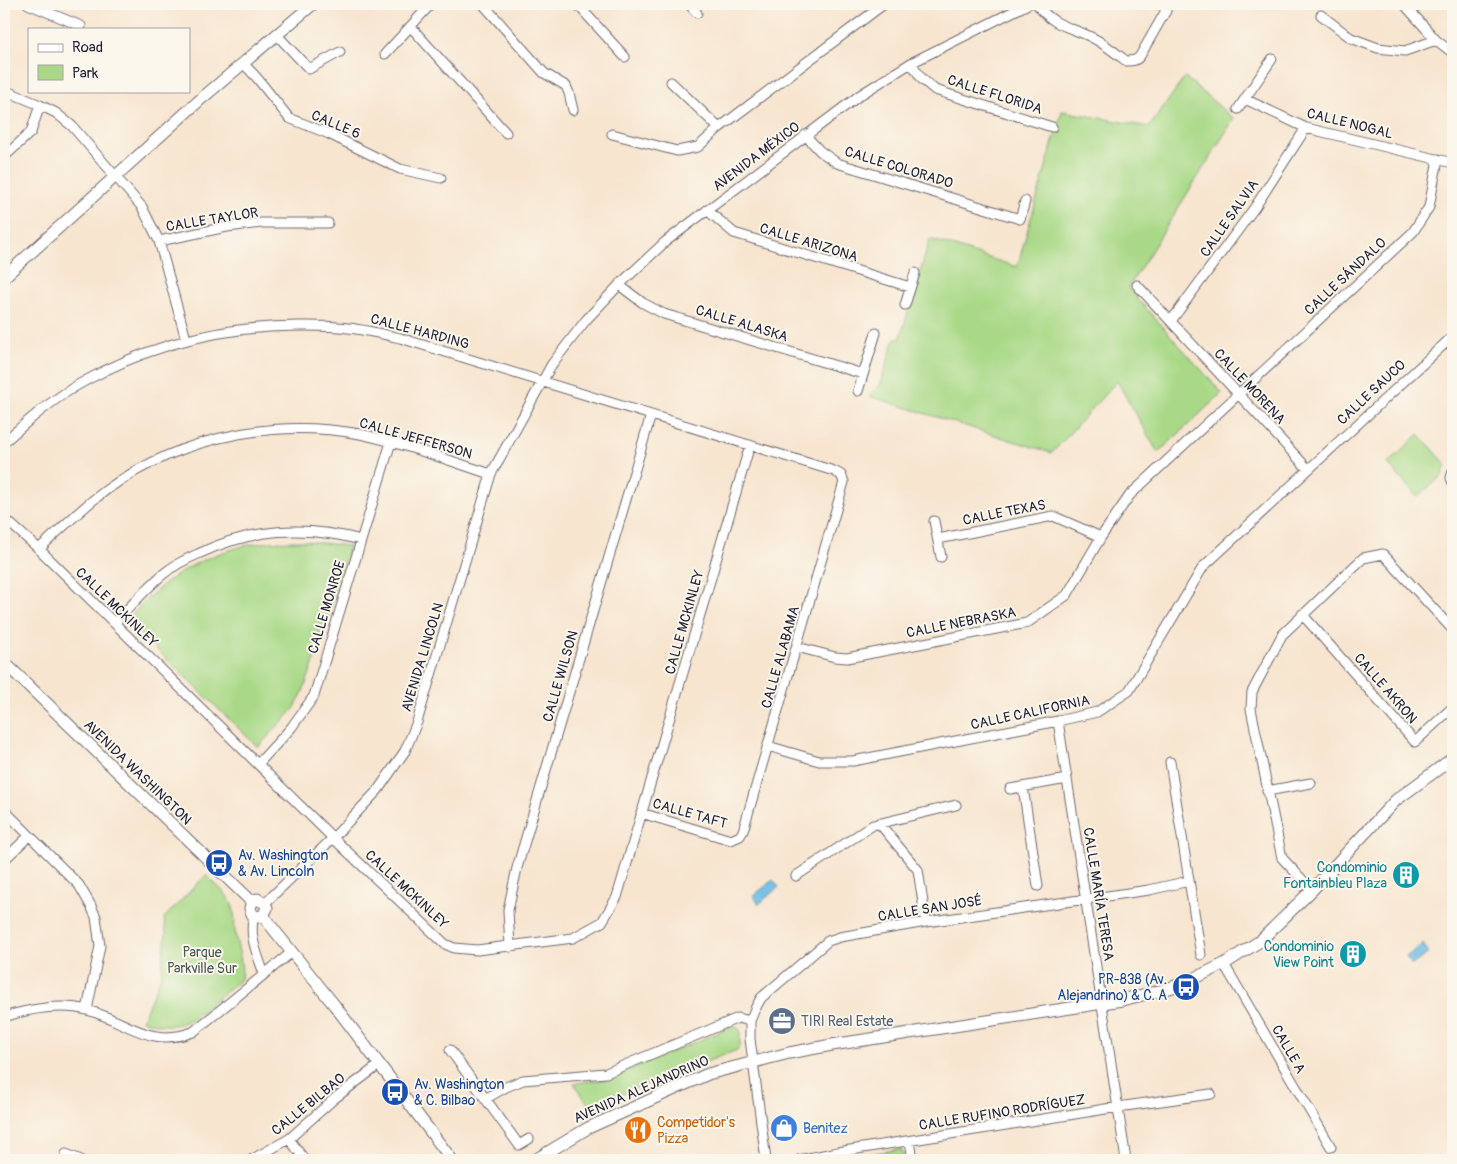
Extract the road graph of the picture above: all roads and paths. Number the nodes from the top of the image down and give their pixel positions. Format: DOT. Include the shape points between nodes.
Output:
graph roads {
  1 [pos="28,4"];
  2 [pos="314,4"];
  3 [pos="432,4"];
  4 [pos="483,4"];
  5 [pos="578,4"];
  6 [pos="689,4"];
  7 [pos="884,4"];
  8 [pos="1028,4"];
  9 [pos="1037,4"];
  10 [pos="1162,4"];
  11 [pos="1404,4"];
  12 [pos="697,13"];
  13 [pos="1321,15"];
  14 [pos="81,26"];
  15 [pos="411,27"];
  16 [pos="276,34"];
  17 [pos="1436,40"];
  18 [pos="340,52"];
  19 [pos="1453,53"];
  20 [pos="385,54"];
  21 [pos="625,57"];
  22 [pos="1272,59"];
  23 [pos="243,63"];
  24 [pos="911,63"];
  25 [pos="671,82"];
  26 [pos="4,90"];
  27 [pos="1245,99"];
  28 [pos="40,105"];
  29 [pos="1238,109"];
  30 [pos="573,110"];
  31 [pos="1052,127"];
  32 [pos="719,128"];
  33 [pos="1306,128"];
  34 [pos="506,133"];
  35 [pos="612,134"];
  36 [pos="806,135"];
  37 [pos="4,157"];
  38 [pos="1438,159"];
  39 [pos="1453,163"];
  40 [pos="116,176"];
  41 [pos="441,178"];
  42 [pos="1025,201"];
  43 [pos="707,210"];
  44 [pos="328,223"];
  45 [pos="160,241"];
  46 [pos="915,273"];
  47 [pos="4,278"];
  48 [pos="619,285"];
  49 [pos="1137,285"];
  50 [pos="910,287"];
  51 [pos="905,305"];
  52 [pos="1171,321"];
  53 [pos="876,333"];
  54 [pos="1453,336"];
  55 [pos="186,339"];
  56 [pos="863,374"];
  57 [pos="542,380"];
  58 [pos="858,391"];
  59 [pos="1238,394"];
  60 [pos="651,415"];
  61 [pos="4,442"];
  62 [pos="391,442"];
  63 [pos="750,445"];
  64 [pos="1308,469"];
  65 [pos="1453,470"];
  66 [pos="491,474"];
  67 [pos="841,475"];
  68 [pos="1453,483"];
  69 [pos="4,518"];
  70 [pos="934,521"];
  71 [pos="1101,537"];
  72 [pos="938,539"];
  73 [pos="361,540"];
  74 [pos="39,549"];
  75 [pos="941,557"];
  76 [pos="1302,614"];
  77 [pos="114,623"];
  78 [pos="1453,630"];
  79 [pos="797,647"];
  80 [pos="4,662"];
  81 [pos="1453,707"];
  82 [pos="1058,721"];
  83 [pos="768,746"];
  84 [pos="1453,758"];
  85 [pos="1170,762"];
  86 [pos="258,764"];
  87 [pos="1067,779"];
  88 [pos="1311,783"];
  89 [pos="1023,787"];
  90 [pos="1010,789"];
  91 [pos="1267,791"];
  92 [pos="956,805"];
  93 [pos="4,810"];
  94 [pos="642,814"];
  95 [pos="879,823"];
  96 [pos="29,836"];
  97 [pos="333,838"];
  98 [pos="731,840"];
  99 [pos="4,860"];
  100 [pos="796,876"];
  101 [pos="1189,881"];
  102 [pos="1038,886"];
  103 [pos="1312,890"];
  104 [pos="1086,898"];
  105 [pos="252,902"];
  106 [pos="265,903"];
  107 [pos="258,916"];
  108 [pos="926,922"];
  109 [pos="510,947"];
  110 [pos="292,952"];
  111 [pos="1201,955"];
  112 [pos="1224,964"];
  113 [pos="264,974"];
  114 [pos="1101,1003"];
  115 [pos="87,1010"];
  116 [pos="4,1017"];
  117 [pos="750,1021"];
  118 [pos="450,1050"];
  119 [pos="752,1062"];
  120 [pos="379,1065"];
  121 [pos="1211,1094"];
  122 [pos="485,1098"];
  123 [pos="1118,1107"];
  124 [pos="289,1138"];
  125 [pos="529,1140"];
  126 [pos="910,1141"];
  127 [pos="1331,1147"];
  128 [pos="66,1154"];
  129 [pos="80,1160"];
  130 [pos="251,1160"];
  131 [pos="306,1160"];
  132 [pos="452,1160"];
  133 [pos="536,1160"];
  134 [pos="766,1160"];
  135 [pos="799,1160"];
  136 [pos="913,1160"];
  137 [pos="1126,1160"];
  1 -- 14 [label="street"];
  2 -- 16 [label="street"];
  3 -- 15 [label="street"];
  4 -- 30 [label="street" via="544,73 566,86"];
  5 -- 21 [label="street"];
  6 -- 12 [label="street"];
  7 -- 32 [label="street"];
  8 -- 24 [label="street, AVENIDA MÉXICO"];
  9 -- 10 [label="street" via="1051,20 1093,38 1126,61 1137,60 1140,56 1166,11"];
  11 -- 17 [label="street"];
  13 -- 17 [label="street" via="1351,38 1378,48 1405,51"];
  15 -- 20 [label="street"];
  15 -- 34 [label="street"];
  16 -- 18 [label="street" via="309,69"];
  16 -- 23 [label="street"];
  17 -- 19 [label="street"];
  22 -- 27 [label="street"];
  23 -- 40 [label="street"];
  23 -- 41 [label="street, CALLE 6" via="288,118 400,168"];
  24 -- 31 [label="street, CALLE FLORIDA" via="935,90"];
  24 -- 36 [label="street, AVENIDA MÉXICO"];
  25 -- 32 [label="street"];
  26 -- 28 [label="street"];
  27 -- 29 [label="street"];
  27 -- 33 [label="street, CALLE NOGAL"];
  28 -- 37 [label="street" via="31,132"];
  28 -- 40 [label="street" via="72,126"];
  32 -- 35 [label="street" via="698,147 677,151"];
  33 -- 38 [label="street, CALLE NOGAL"];
  33 -- 52 [label="street, CALLE SALVIA" via="1255,207"];
  36 -- 42 [label="street, CALLE COLORADO" via="837,163 1020,219"];
  36 -- 43 [label="street, AVENIDA MÉXICO"];
  38 -- 39 [label="street, CALLE NOGAL"];
  38 -- 59 [label="street, CALLE SÁNDALO" via="1429,207 1413,232"];
  40 -- 45 [label="street" via="142,207"];
  40 -- 47 [label="street"];
  43 -- 48 [label="street, AVENIDA MÉXICO" via="665,242"];
  43 -- 50 [label="street, CALLE ARIZONA" via="734,233"];
  44 -- 45 [label="street, CALLE TAYLOR" via="253,224"];
  45 -- 55 [label="street"];
  46 -- 50 [label="street"];
  48 -- 56 [label="street, CALLE ALASKA" via="664,314"];
  48 -- 57 [label="street, AVENIDA MÉXICO" via="564,347"];
  49 -- 52 [label="street, CALLE MORENA"];
  50 -- 51 [label="street"];
  52 -- 59 [label="street, CALLE MORENA"];
  53 -- 56 [label="street"];
  54 -- 64 [label="street, CALLE SAUCO"];
  55 -- 57 [label="street, CALLE HARDING" via="240,328 347,327 400,338"];
  55 -- 61 [label="street, CALLE HARDING" via="140,355 85,381 51,403"];
  56 -- 58 [label="street"];
  57 -- 60 [label="street, CALLE HARDING"];
  57 -- 66 [label="street, AVENIDA LINCOLN"];
  59 -- 64 [label="street, CALLE MORENA"];
  59 -- 71 [label="street, CALLE NEBRASKA" via="1130,496"];
  60 -- 63 [label="street, CALLE HARDING"];
  60 -- 109 [label="street, CALLE WILSON" via="517,868 508,910"];
  62 -- 66 [label="street, CALLE JEFFERSON"];
  62 -- 73 [label="street, CALLE MONROE"];
  62 -- 74 [label="street, CALLE JEFFERSON" via="361,434 280,428 205,442 160,458 114,485 69,520"];
  63 -- 67 [label="street, CALLE HARDING"];
  63 -- 94 [label="street, CALLE MCKINLEY"];
  64 -- 82 [label="street, CALLE CALIFORNIA" via="1203,567 1129,690 1097,712"];
  65 -- 68 [label="street"];
  66 -- 97 [label="street, AVENIDA LINCOLN" via="417,722 405,751 378,790"];
  67 -- 79 [label="street, CALLE ALABAMA" via="844,482"];
  69 -- 74 [label="street, CALLE MCKINLEY"];
  70 -- 72 [label="street"];
  71 -- 72 [label="street, CALLE TEXAS" via="1053,516"];
  71 -- 79 [label="street, CALLE NEBRASKA" via="1067,595 1027,623 847,658"];
  72 -- 75 [label="street"];
  73 -- 77 [label="street" via="326,533 279,530 228,540 163,574"];
  73 -- 86 [label="street, CALLE MONROE" via="314,696 291,728"];
  74 -- 77 [label="street, CALLE MCKINLEY"];
  76 -- 78 [label="street" via="1363,558 1383,554"];
  76 -- 81 [label="street, CALLE AKRON" via="1415,742"];
  76 -- 91 [label="street" via="1282,635 1252,692 1251,709"];
  77 -- 86 [label="street, CALLE MCKINLEY"];
  79 -- 83 [label="street, CALLE ALABAMA"];
  80 -- 105 [label="street, AVENIDA WASHINGTON"];
  82 -- 83 [label="street, CALLE CALIFORNIA" via="853,761 819,761"];
  82 -- 87 [label="street, CALLE MARÍA TERESA"];
  83 -- 98 [label="street, CALLE ALABAMA" via="743,831"];
  84 -- 103 [label="street, AVENIDA ALEJANDRINO" via="1396,800"];
  85 -- 101 [label="street"];
  86 -- 97 [label="street, CALLE MCKINLEY"];
  87 -- 89 [label="street"];
  87 -- 104 [label="street, CALLE MARÍA TERESA"];
  88 -- 91 [label="street"];
  89 -- 90 [label="street"];
  89 -- 102 [label="street"];
  91 -- 103 [label="street" via="1282,858"];
  92 -- 95 [label="street"];
  93 -- 96 [label="street"];
  94 -- 98 [label="street, CALLE TAFT"];
  94 -- 109 [label="street, CALLE MCKINLEY" via="617,897 602,922 574,938"];
  95 -- 100 [label="street"];
  95 -- 108 [label="street" via="918,870"];
  96 -- 99 [label="street"];
  96 -- 115 [label="street" via="79,885 96,917 100,946"];
  97 -- 106 [label="street, AVENIDA LINCOLN"];
  97 -- 109 [label="street, CALLE MCKINLEY" via="446,944 476,950"];
  101 -- 104 [label="street, CALLE SAN JOSÉ"];
  101 -- 111 [label="street"];
  103 -- 112 [label="street, AVENIDA ALEJANDRINO" via="1260,941"];
  104 -- 108 [label="street, CALLE SAN JOSÉ"];
  104 -- 114 [label="street, CALLE MARÍA TERESA"];
  105 -- 106 [label="street" via="257,899"];
  105 -- 107 [label="street" via="250,911"];
  106 -- 107 [label="street" via="268,908"];
  107 -- 110 [label="street"];
  107 -- 113 [label="street" via="252,929"];
  108 -- 117 [label="street, CALLE SAN JOSÉ" via="828,941 765,994"];
  110 -- 113 [label="street"];
  110 -- 120 [label="street"];
  112 -- 114 [label="street, AVENIDA ALEJANDRINO" via="1163,990"];
  112 -- 127 [label="street, CALLE A"];
  113 -- 115 [label="street" via="193,1032 172,1038 150,1035"];
  114 -- 119 [label="street, AVENIDA ALEJANDRINO" via="832,1045"];
  114 -- 123 [label="street, CALLE MARÍA TERESA"];
  115 -- 116 [label="street" via="53,1008"];
  117 -- 119 [label="street"];
  117 -- 122 [label="street" via="738,1018 606,1073 523,1080"];
  118 -- 122 [label="street"];
  119 -- 133 [label="street, AVENIDA ALEJANDRINO" via="708,1074 640,1104 588,1128"];
  119 -- 134 [label="street"];
  120 -- 124 [label="street, CALLE BILBAO"];
  120 -- 132 [label="street"];
  121 -- 123 [label="street, CALLE RUFINO RODRÍGUEZ"];
  122 -- 125 [label="street" via="519,1145"];
  123 -- 126 [label="street, CALLE RUFINO RODRÍGUEZ"];
  123 -- 137 [label="street, CALLE MARÍA TERESA"];
  124 -- 130 [label="street, CALLE BILBAO"];
  124 -- 131 [label="street"];
  126 -- 135 [label="street, CALLE RUFINO RODRÍGUEZ"];
  126 -- 136 [label="street"];
  128 -- 129 [label="street"];
}
